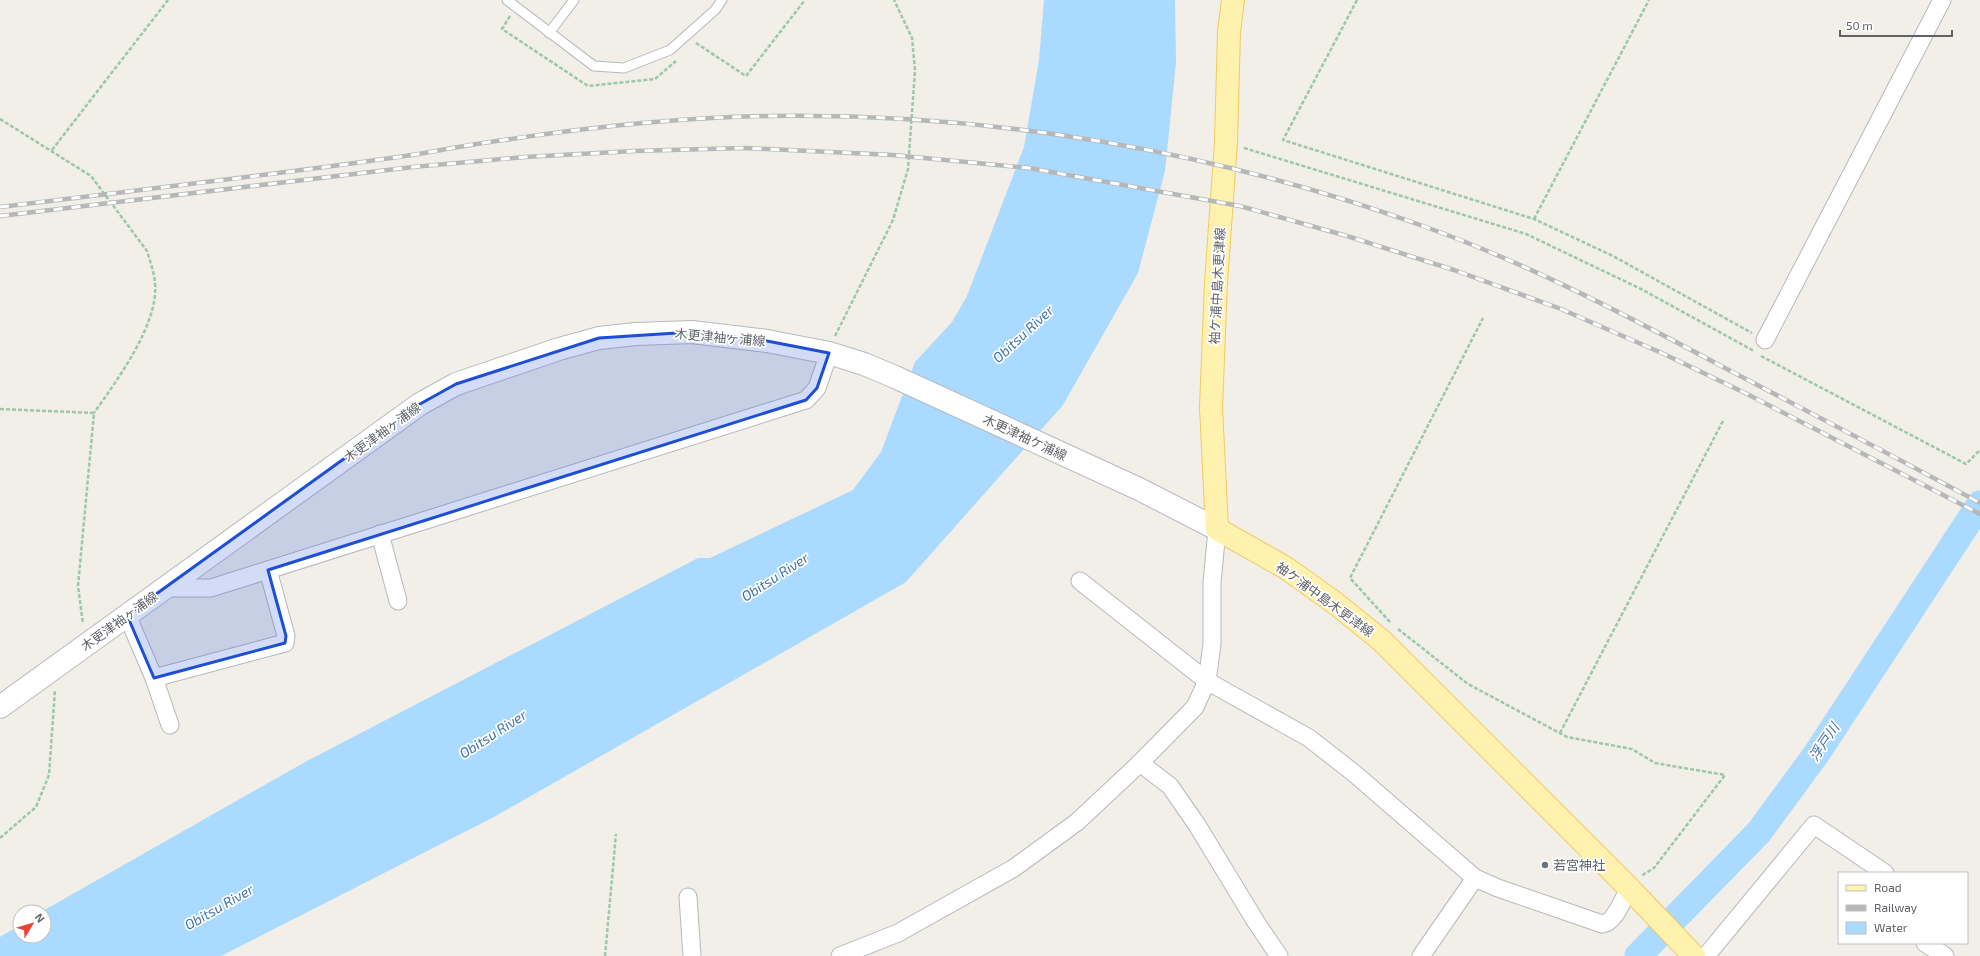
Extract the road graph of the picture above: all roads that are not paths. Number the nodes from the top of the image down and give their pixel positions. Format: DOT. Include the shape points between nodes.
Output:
graph roads {
  1 [pos="506,0"];
  2 [pos="574,0"];
  3 [pos="722,0"];
  4 [pos="1233,0"];
  5 [pos="1942,0"];
  6 [pos="549,33"];
  7 [pos="1765,340"];
  8 [pos="829,353"];
  9 [pos="1217,529"];
  10 [pos="380,534"];
  11 [pos="268,570"];
  12 [pos="1080,581"];
  13 [pos="166,588"];
  14 [pos="398,602"];
  15 [pos="128,615"];
  16 [pos="154,678"];
  17 [pos="1207,681"];
  18 [pos="0,707"];
  19 [pos="170,725"];
  20 [pos="1140,763"];
  21 [pos="1884,872"];
  22 [pos="1475,878"];
  23 [pos="1629,888"];
  24 [pos="688,897"];
  25 [pos="1927,944"];
  26 [pos="1695,954"];
  27 [pos="692,956"];
  28 [pos="840,956"];
  29 [pos="1279,956"];
  30 [pos="1421,956"];
  31 [pos="1945,956"];
  1 -- 6 [label="lane"];
  2 -- 6 [label="lane"];
  3 -- 6 [label="lane" via="716,10 670,50 624,68 594,66"];
  4 -- 9 [label="main road, 袖ケ浦中島木更津線" via="1229,32 1226,142 1216,283 1211,407"];
  5 -- 7 [label="street"];
  8 -- 9 [label="main road, 木更津袖ケ浦線" via="894,377 1139,490"];
  8 -- 10 [label="street" via="817,388 806,400"];
  8 -- 13 [label="main road, 木更津袖ヶ浦線" via="767,341 692,332 636,334 599,338 559,349 456,384 420,404"];
  9 -- 17 [label="street" via="1212,583 1212,644"];
  9 -- 23 [label="main road, 袖ケ浦中島木更津線" via="1286,568 1382,641"];
  10 -- 11 [label="street"];
  10 -- 14 [label="street"];
  11 -- 13 [label="street" via="211,588"];
  11 -- 16 [label="street" via="286,636 285,643"];
  12 -- 17 [label="street"];
  13 -- 15 [label="main road, 木更津袖ヶ浦線"];
  15 -- 16 [label="street"];
  15 -- 18 [label="main road, 木更津袖ヶ浦線"];
  16 -- 19 [label="street"];
  17 -- 20 [label="street" via="1195,707"];
  17 -- 22 [label="street" via="1310,738"];
  20 -- 28 [label="street" via="1077,822 1014,868 898,932"];
  20 -- 29 [label="street" via="1170,786 1198,825"];
  21 -- 26 [label="street" via="1814,825"];
  22 -- 23 [label="street" via="1602,924 1607,924 1612,919"];
  22 -- 30 [label="street"];
  23 -- 26 [label="main road, 袖ケ浦中島木更津線"];
  24 -- 27 [label="street"];
  25 -- 31 [label="street"];
}
